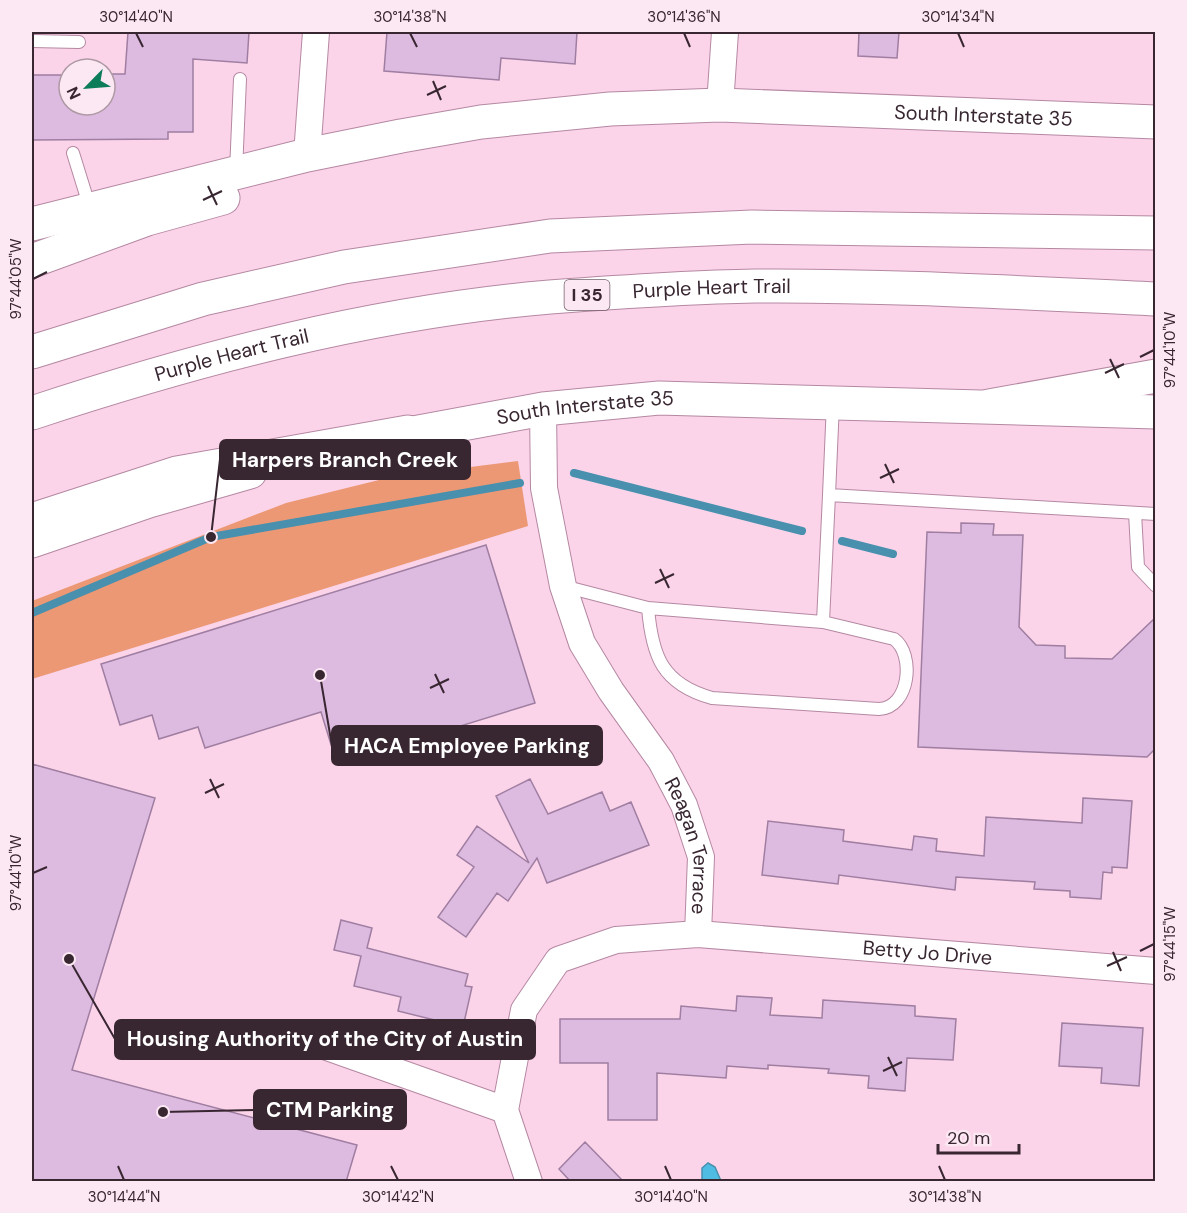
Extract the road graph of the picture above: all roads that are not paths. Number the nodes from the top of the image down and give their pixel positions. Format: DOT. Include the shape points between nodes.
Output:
graph roads {
  1 [pos="316,32"];
  2 [pos="725,32"];
  3 [pos="32,40"];
  4 [pos="79,42"];
  5 [pos="240,79"];
  6 [pos="720,105"];
  7 [pos="1155,122"];
  8 [pos="357,145"];
  9 [pos="73,153"];
  10 [pos="307,155"];
  11 [pos="236,172"];
  12 [pos="90,208"];
  13 [pos="33,219"];
  14 [pos="1155,232"];
  15 [pos="32,261"];
  16 [pos="1155,299"];
  17 [pos="32,352"];
  18 [pos="1155,376"];
  19 [pos="833,402"];
  20 [pos="989,406"];
  21 [pos="543,409"];
  22 [pos="1155,412"];
  23 [pos="32,413"];
  24 [pos="408,432"];
  25 [pos="829,495"];
  26 [pos="1135,513"];
  27 [pos="1155,514"];
  28 [pos="32,520"];
  29 [pos="32,541"];
  30 [pos="563,586"];
  31 [pos="1155,586"];
  32 [pos="648,608"];
  33 [pos="824,622"];
  34 [pos="698,934"];
  35 [pos="1155,971"];
  36 [pos="327,1047"];
  37 [pos="505,1110"];
  38 [pos="529,1182"];
  1 -- 10 [label="street"];
  2 -- 6 [label="street"];
  3 -- 4 [label="lane"];
  5 -- 11 [label="lane"];
  6 -- 7 [label="main road, South Interstate 35"];
  6 -- 8 [label="main road, South Interstate 35" via="610,109 481,122"];
  8 -- 10 [label="main road, South Interstate 35"];
  8 -- 15 [label="main road" via="306,175 147,219"];
  9 -- 12 [label="lane"];
  10 -- 11 [label="main road, South Interstate 35"];
  11 -- 12 [label="main road, South Interstate 35"];
  12 -- 13 [label="main road, South Interstate 35"];
  14 -- 17 [label="main road" via="752,227 550,236 322,272 202,299"];
  16 -- 23 [label="main road, Purple Heart Trail / I 35" via="754,286 547,297 327,331 194,362"];
  18 -- 20 [label="main road"];
  19 -- 20 [label="main road, South Interstate 35"];
  19 -- 21 [label="main road, South Interstate 35" via="659,398"];
  19 -- 25 [label="lane"];
  20 -- 22 [label="main road, South Interstate 35"];
  21 -- 24 [label="main road, South Interstate 35"];
  21 -- 30 [label="street, Reagan Terrace" via="544,488"];
  24 -- 28 [label="main road" via="177,473"];
  24 -- 29 [label="main road, South Interstate 35" via="149,501"];
  25 -- 26 [label="lane"];
  25 -- 33 [label="lane"];
  26 -- 27 [label="lane"];
  26 -- 31 [label="lane" via="1138,567"];
  30 -- 32 [label="lane"];
  30 -- 34 [label="street, Reagan Terrace" via="582,643 661,761 684,805 701,857"];
  32 -- 33 [label="lane"];
  32 -- 33 [label="lane" via="654,650 667,673 690,692 712,698 879,709 897,702 904,686 902,644"];
  34 -- 35 [label="street, Betty Jo Drive"];
  34 -- 37 [label="street, Reagan Terrace" via="616,940 558,960 524,1010"];
  36 -- 37 [label="street"];
  37 -- 38 [label="street, Reagan Terrace"];
}
